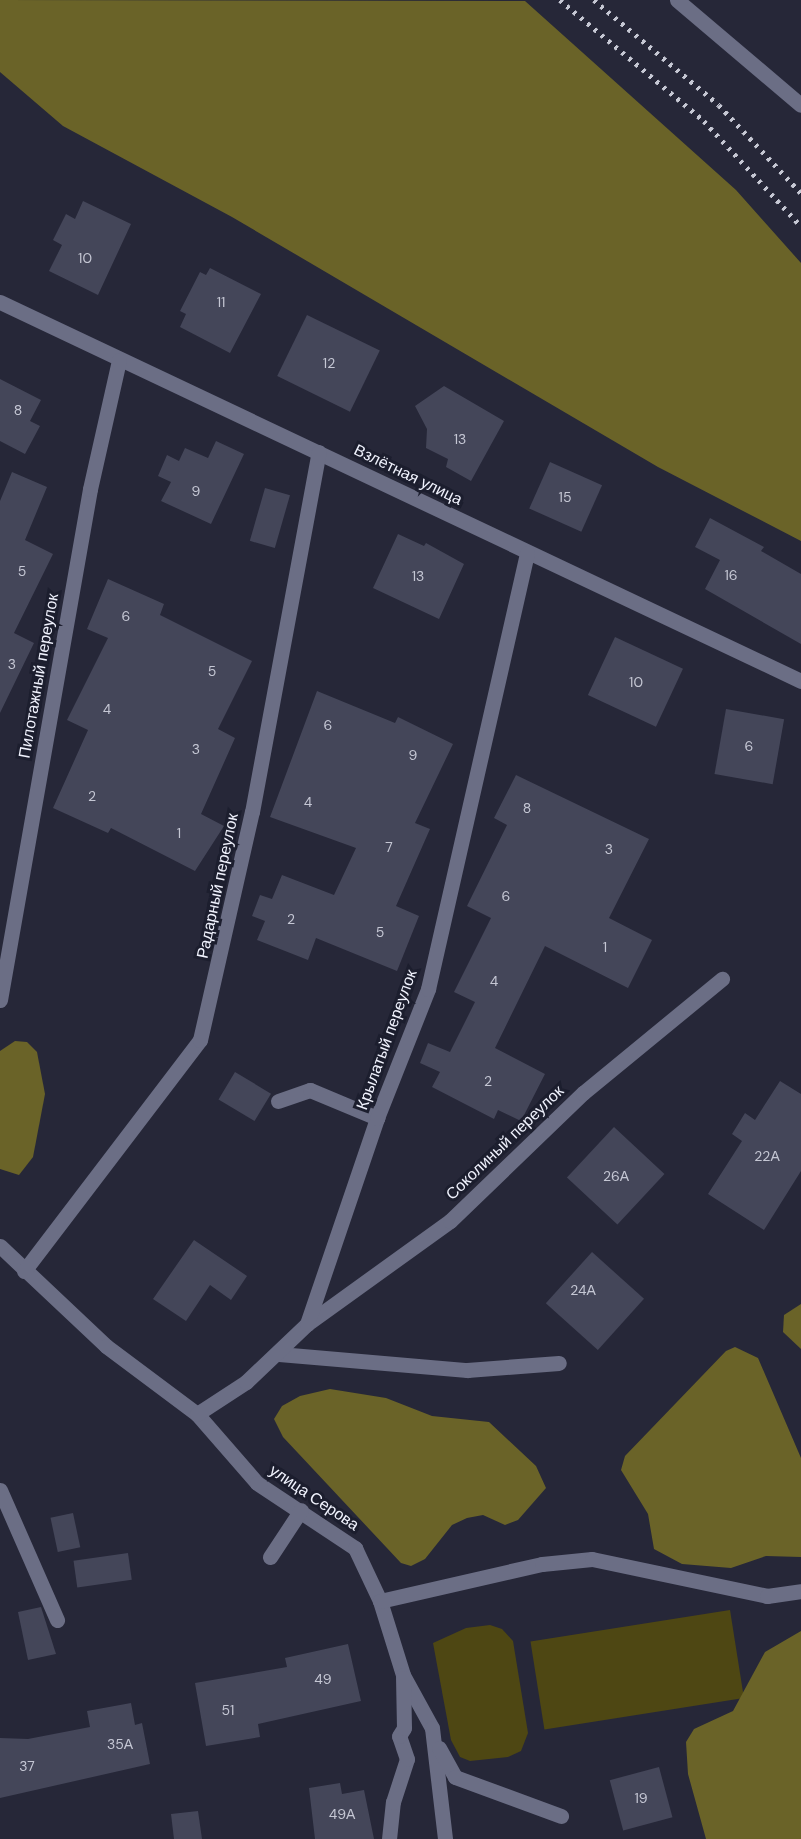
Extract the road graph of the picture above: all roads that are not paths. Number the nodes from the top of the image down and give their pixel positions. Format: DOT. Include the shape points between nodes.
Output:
graph roads {
  1 [pos="677,0"];
  2 [pos="801,105"];
  3 [pos="0,302"];
  4 [pos="120,360"];
  5 [pos="319,452"];
  6 [pos="527,553"];
  7 [pos="801,681"];
  8 [pos="722,979"];
  9 [pos="0,1000"];
  10 [pos="278,1101"];
  11 [pos="377,1118"];
  12 [pos="0,1246"];
  13 [pos="24,1271"];
  14 [pos="307,1324"];
  15 [pos="279,1354"];
  16 [pos="559,1363"];
  17 [pos="197,1414"];
  18 [pos="0,1490"];
  19 [pos="301,1510"];
  20 [pos="270,1557"];
  21 [pos="801,1591"];
  22 [pos="380,1601"];
  23 [pos="57,1620"];
  24 [pos="404,1675"];
  25 [pos="432,1728"];
  26 [pos="561,1816"];
  27 [pos="388,1839"];
  28 [pos="445,1839"];
  1 -- 2 [label="lane"];
  3 -- 4 [label="lane, Взлётная улица"];
  4 -- 5 [label="lane, Взлётная улица"];
  4 -- 9 [label="lane, Пилотажный переулок" via="90,489"];
  5 -- 6 [label="lane, Взлётная улица"];
  5 -- 13 [label="lane, Радарный переулок" via="243,855 201,1040"];
  6 -- 7 [label="lane, Взлётная улица"];
  6 -- 11 [label="lane, Крылатый переулок" via="428,989"];
  8 -- 14 [label="lane, Соколиный переулок" via="583,1093 450,1221"];
  10 -- 11 [label="lane" via="310,1090"];
  11 -- 14 [label="lane, Крылатый переулок"];
  12 -- 13 [label="lane, улица Серова"];
  13 -- 17 [label="lane, улица Серова" via="106,1346"];
  14 -- 15 [label="lane, Крылатый переулок"];
  15 -- 16 [label="lane" via="467,1370"];
  15 -- 17 [label="lane, Крылатый переулок"];
  17 -- 19 [label="lane, улица Серова" via="257,1483"];
  18 -- 23 [label="lane"];
  19 -- 20 [label="lane"];
  19 -- 22 [label="lane, улица Серова" via="355,1548"];
  21 -- 22 [label="lane" via="766,1596 592,1559 542,1564"];
  22 -- 24 [label="lane, улица Серова"];
  24 -- 25 [label="lane, улица Серова"];
  24 -- 27 [label="lane" via="404,1728 399,1736 407,1759 393,1802"];
  25 -- 26 [label="lane" via="455,1777"];
  25 -- 28 [label="lane, улица Серова"];
}
